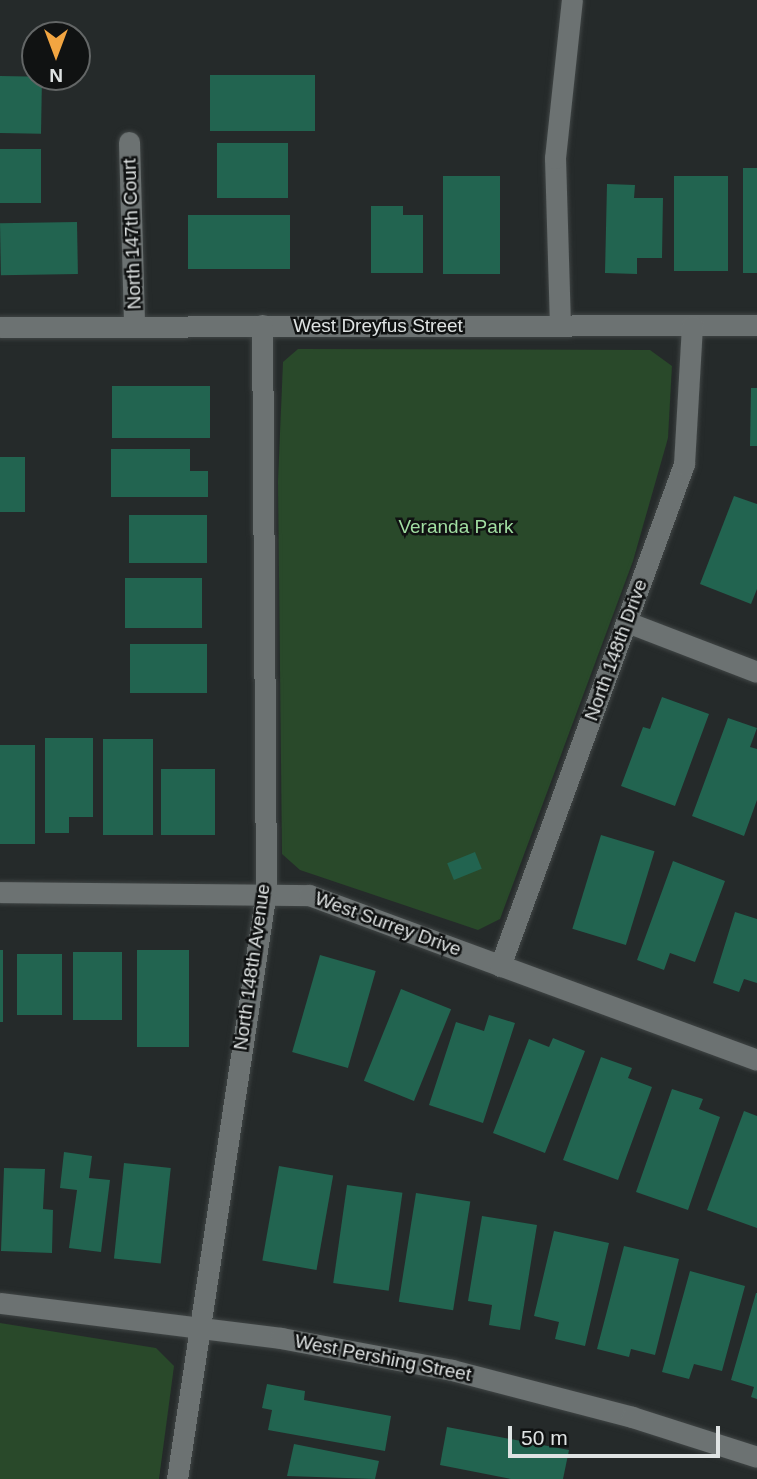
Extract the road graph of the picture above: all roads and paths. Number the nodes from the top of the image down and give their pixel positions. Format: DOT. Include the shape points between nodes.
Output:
graph roads {
  1 [pos="572,0"];
  2 [pos="129,142"];
  3 [pos="262,325"];
  4 [pos="757,325"];
  5 [pos="134,326"];
  6 [pos="560,326"];
  7 [pos="692,326"];
  8 [pos="0,327"];
  9 [pos="626,622"];
  10 [pos="757,673"];
  11 [pos="265,891"];
  12 [pos="0,892"];
  13 [pos="500,966"];
  14 [pos="757,1060"];
  15 [pos="0,1303"];
  16 [pos="198,1328"];
  17 [pos="757,1457"];
  18 [pos="177,1479"];
  1 -- 6 [label="street" via="555,158"];
  2 -- 5 [label="street, North 147th Court"];
  3 -- 5 [label="street, West Dreyfus Street"];
  3 -- 6 [label="street, West Dreyfus Street"];
  3 -- 11 [label="street, North 148th Avenue"];
  4 -- 7 [label="street, West Dreyfus Street"];
  5 -- 8 [label="street, West Dreyfus Street"];
  6 -- 7 [label="street, West Dreyfus Street"];
  7 -- 9 [label="street, North 148th Drive" via="684,464"];
  9 -- 10 [label="street"];
  9 -- 13 [label="street, North 148th Drive"];
  11 -- 12 [label="street, West Surrey Drive"];
  11 -- 13 [label="street, West Surrey Drive" via="309,895"];
  11 -- 16 [label="street, North 148th Avenue"];
  13 -- 14 [label="street, West Surrey Drive"];
  15 -- 16 [label="street, West Pershing Street"];
  16 -- 17 [label="street, West Pershing Street" via="452,1370 632,1417"];
  16 -- 18 [label="street, North 148th Avenue"];
}
